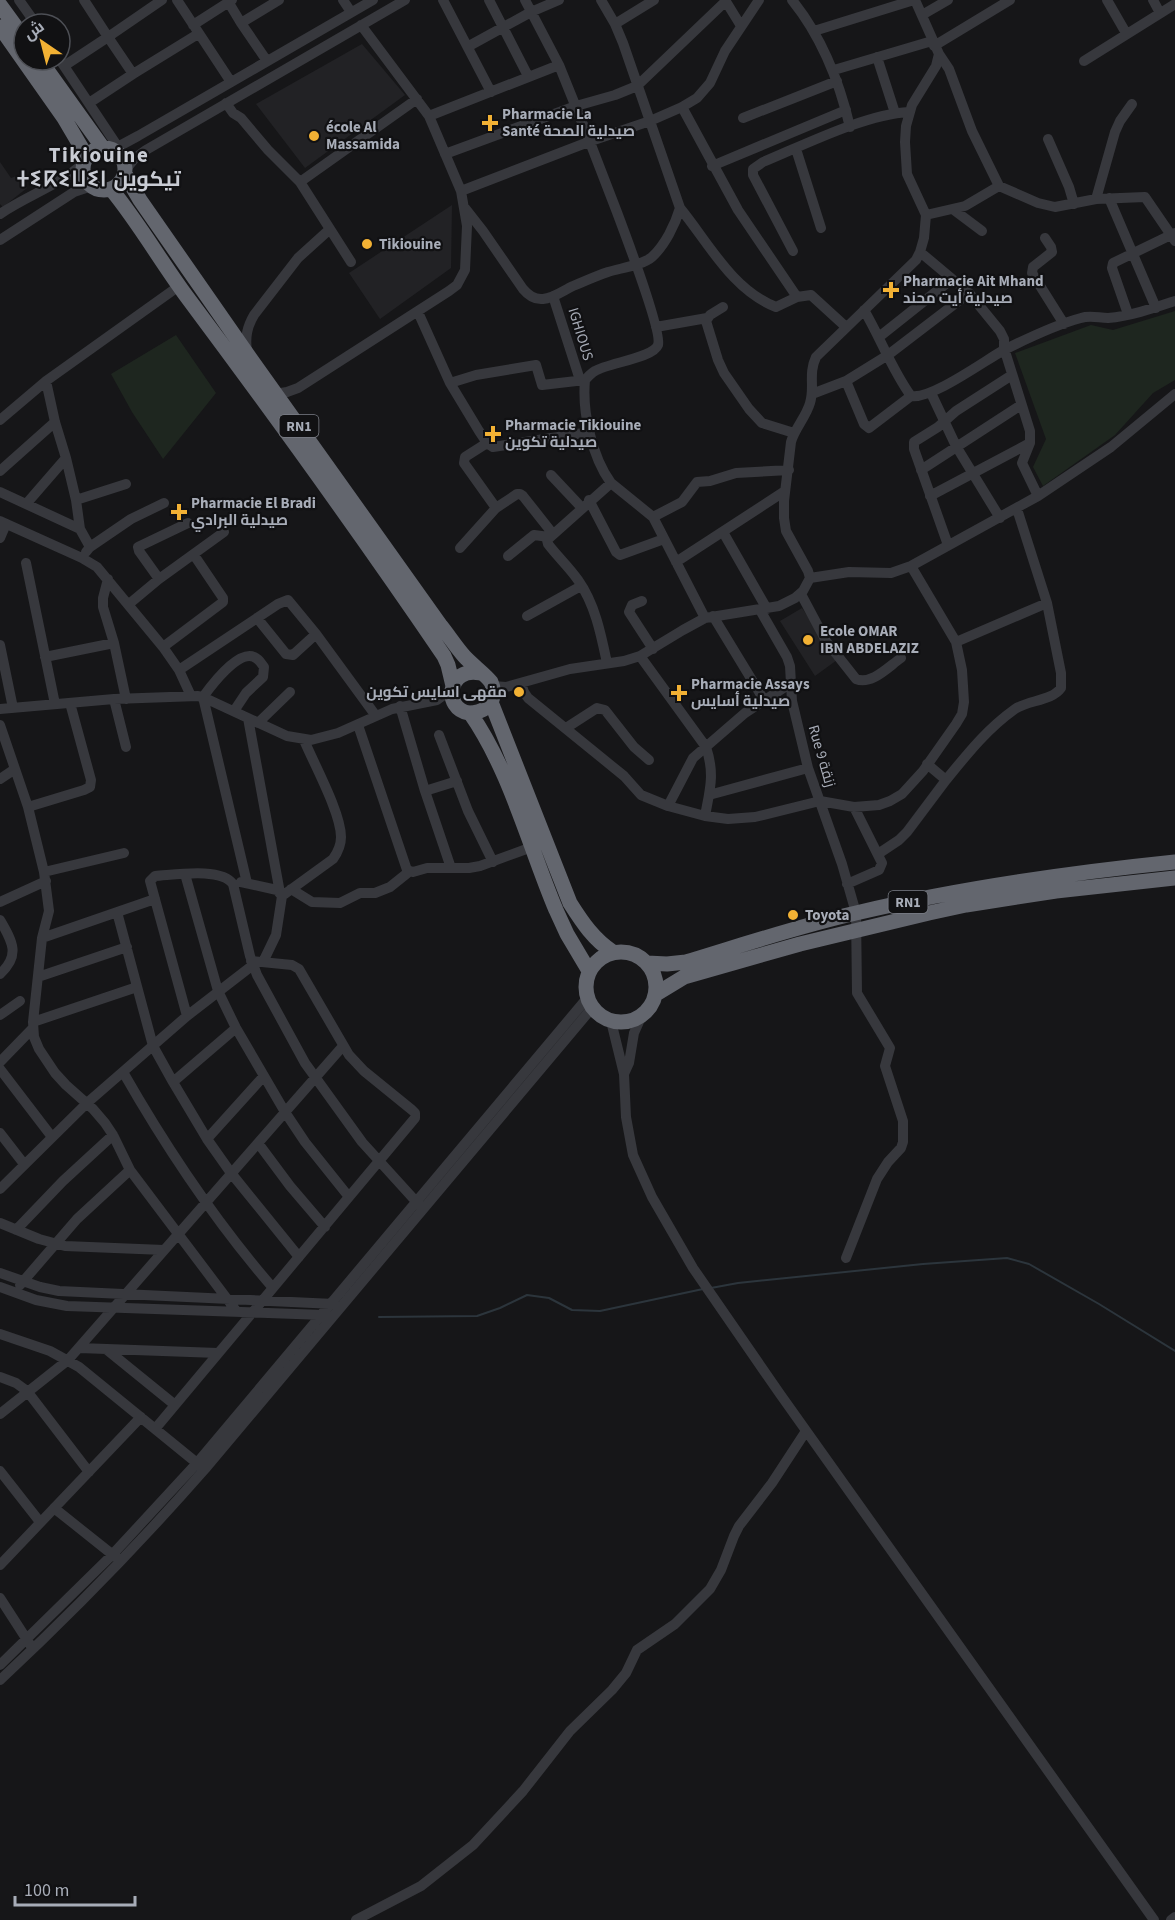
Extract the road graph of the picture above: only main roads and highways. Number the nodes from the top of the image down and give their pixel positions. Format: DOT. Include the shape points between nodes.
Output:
graph roads {
  1 [pos="0,5"];
  2 [pos="12,22"];
  3 [pos="0,27"];
  4 [pos="50,72"];
  5 [pos="111,148"];
  6 [pos="86,159"];
  7 [pos="125,171"];
  8 [pos="111,189"];
  9 [pos="480,673"];
  10 [pos="452,688"];
  11 [pos="492,696"];
  12 [pos="464,710"];
  13 [pos="1175,862"];
  14 [pos="1175,878"];
  15 [pos="613,952"];
  16 [pos="647,963"];
  17 [pos="589,972"];
  18 [pos="656,994"];
  1 -- 2 [label="highway"];
  3 -- 6 [label="highway" via="64,118"];
  4 -- 5 [label="highway, RN1"];
  5 -- 6 [label="highway" via="94,151"];
  5 -- 7 [label="highway, RN1" via="121,156"];
  6 -- 8 [label="highway" via="85,176 92,186"];
  7 -- 8 [label="highway" via="122,180"];
  7 -- 9 [label="highway, RN1" via="140,200 250,358 441,626"];
  8 -- 10 [label="highway, RN1" via="412,608 444,656"];
  9 -- 10 [label="highway" via="461,675"];
  9 -- 11 [label="highway, RN1" via="489,679"];
  10 -- 12 [label="highway, RN1" via="453,699"];
  11 -- 12 [label="highway" via="485,709"];
  11 -- 15 [label="highway, RN1" via="570,903 601,945"];
  12 -- 17 [label="highway, RN1" via="478,725 497,761 545,884"];
  13 -- 16 [label="highway, RN1" via="1008,883 855,913 686,962"];
  14 -- 18 [label="highway, RN1" via="976,904 857,930 684,977"];
  15 -- 16 [label="highway, RN1" via="637,955"];
  15 -- 17 [label="highway" via="603,956"];
  16 -- 18 [label="highway" via="655,977"];
  17 -- 18 [label="highway, RN1" via="586,983 590,1003 611,1021 627,1022 642,1015"];
}
